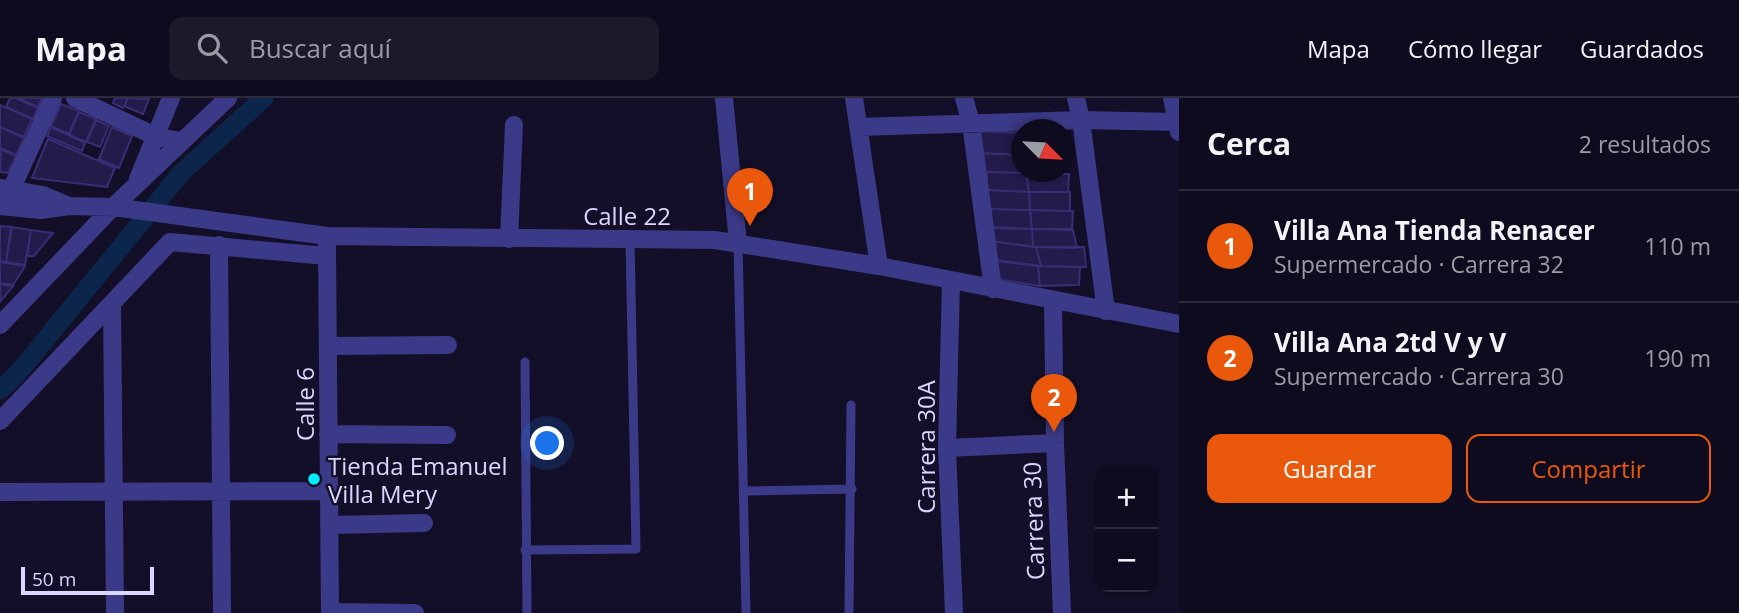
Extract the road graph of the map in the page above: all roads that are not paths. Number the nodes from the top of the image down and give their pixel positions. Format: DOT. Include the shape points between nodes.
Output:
graph roads {
  1 [pos="53,98"];
  2 [pos="75,98"];
  3 [pos="171,98"];
  4 [pos="228,98"];
  5 [pos="724,98"];
  6 [pos="854,98"];
  7 [pos="964,98"];
  8 [pos="1076,98"];
  9 [pos="1172,98"];
  10 [pos="1081,120"];
  11 [pos="971,123"];
  12 [pos="514,125"];
  13 [pos="1178,125"];
  14 [pos="858,127"];
  15 [pos="155,136"];
  16 [pos="180,141"];
  17 [pos="134,187"];
  18 [pos="5,189"];
  19 [pos="0,206"];
  20 [pos="69,206"];
  21 [pos="113,207"];
  22 [pos="327,236"];
  23 [pos="509,239"];
  24 [pos="629,240"];
  25 [pos="738,243"];
  26 [pos="219,245"];
  27 [pos="327,256"];
  28 [pos="879,265"];
  29 [pos="951,280"];
  30 [pos="993,289"];
  31 [pos="1054,301"];
  32 [pos="112,304"];
  33 [pos="1106,311"];
  34 [pos="3,319"];
  35 [pos="1179,324"];
  36 [pos="448,345"];
  37 [pos="328,346"];
  38 [pos="525,362"];
  39 [pos="851,405"];
  40 [pos="0,421"];
  41 [pos="328,434"];
  42 [pos="447,435"];
  43 [pos="1055,443"];
  44 [pos="947,448"];
  45 [pos="852,489"];
  46 [pos="329,491"];
  47 [pos="745,491"];
  48 [pos="0,492"];
  49 [pos="113,492"];
  50 [pos="222,492"];
  51 [pos="425,523"];
  52 [pos="329,524"];
  53 [pos="525,550"];
  54 [pos="115,613"];
  55 [pos="222,613"];
  56 [pos="330,613"];
  57 [pos="415,613"];
  58 [pos="527,613"];
  59 [pos="746,613"];
  60 [pos="849,613"];
  61 [pos="954,613"];
  62 [pos="1062,613"];
  1 -- 18 [label="street"];
  2 -- 15 [label="street"];
  3 -- 15 [label="street"];
  4 -- 16 [label="street"];
  5 -- 25 [label="street"];
  6 -- 14 [label="street"];
  7 -- 11 [label="street"];
  8 -- 10 [label="street"];
  9 -- 13 [label="street"];
  10 -- 11 [label="street"];
  10 -- 13 [label="street"];
  10 -- 33 [label="street"];
  11 -- 14 [label="street"];
  11 -- 30 [label="street"];
  12 -- 23 [label="street"];
  14 -- 28 [label="street"];
  15 -- 16 [label="street"];
  15 -- 17 [label="street"];
  16 -- 17 [label="street"];
  17 -- 21 [label="street"];
  18 -- 20 [label="street, Calle 22" via="44,195"];
  19 -- 20 [label="street, Calle 22" via="41,211"];
  20 -- 21 [label="street, Calle 22"];
  21 -- 22 [label="street, Calle 22"];
  21 -- 34 [label="street"];
  22 -- 23 [label="street, Calle 22"];
  22 -- 27 [label="street, Calle 6"];
  23 -- 24 [label="street, Calle 22"];
  24 -- 25 [label="street, Calle 22"];
  24 -- 53 [label="lane" via="636,549"];
  25 -- 28 [label="street, Calle 22"];
  25 -- 47 [label="lane"];
  26 -- 27 [label="street"];
  26 -- 32 [label="street" via="170,242"];
  26 -- 50 [label="street"];
  27 -- 37 [label="street, Calle 6"];
  28 -- 29 [label="street, Calle 22"];
  29 -- 30 [label="street, Calle 22"];
  29 -- 44 [label="street, Carrera 30A"];
  30 -- 31 [label="street, Calle 22"];
  31 -- 33 [label="street, Calle 22"];
  31 -- 43 [label="street, Carrera 30"];
  32 -- 40 [label="street"];
  32 -- 49 [label="street"];
  33 -- 35 [label="street, Calle 22"];
  36 -- 37 [label="street"];
  37 -- 41 [label="street, Calle 6"];
  38 -- 53 [label="lane"];
  39 -- 45 [label="lane"];
  41 -- 42 [label="street"];
  41 -- 46 [label="street, Calle 6"];
  43 -- 44 [label="street"];
  43 -- 62 [label="street, Carrera 30"];
  44 -- 61 [label="street, Carrera 30A"];
  45 -- 47 [label="lane"];
  45 -- 60 [label="lane"];
  46 -- 50 [label="street"];
  46 -- 52 [label="street, Calle 6"];
  47 -- 59 [label="lane"];
  48 -- 49 [label="street"];
  49 -- 50 [label="street"];
  49 -- 54 [label="street"];
  50 -- 55 [label="street"];
  51 -- 52 [label="street"];
  52 -- 56 [label="street, Calle 6"];
  53 -- 58 [label="lane"];
  56 -- 57 [label="street"];
}
